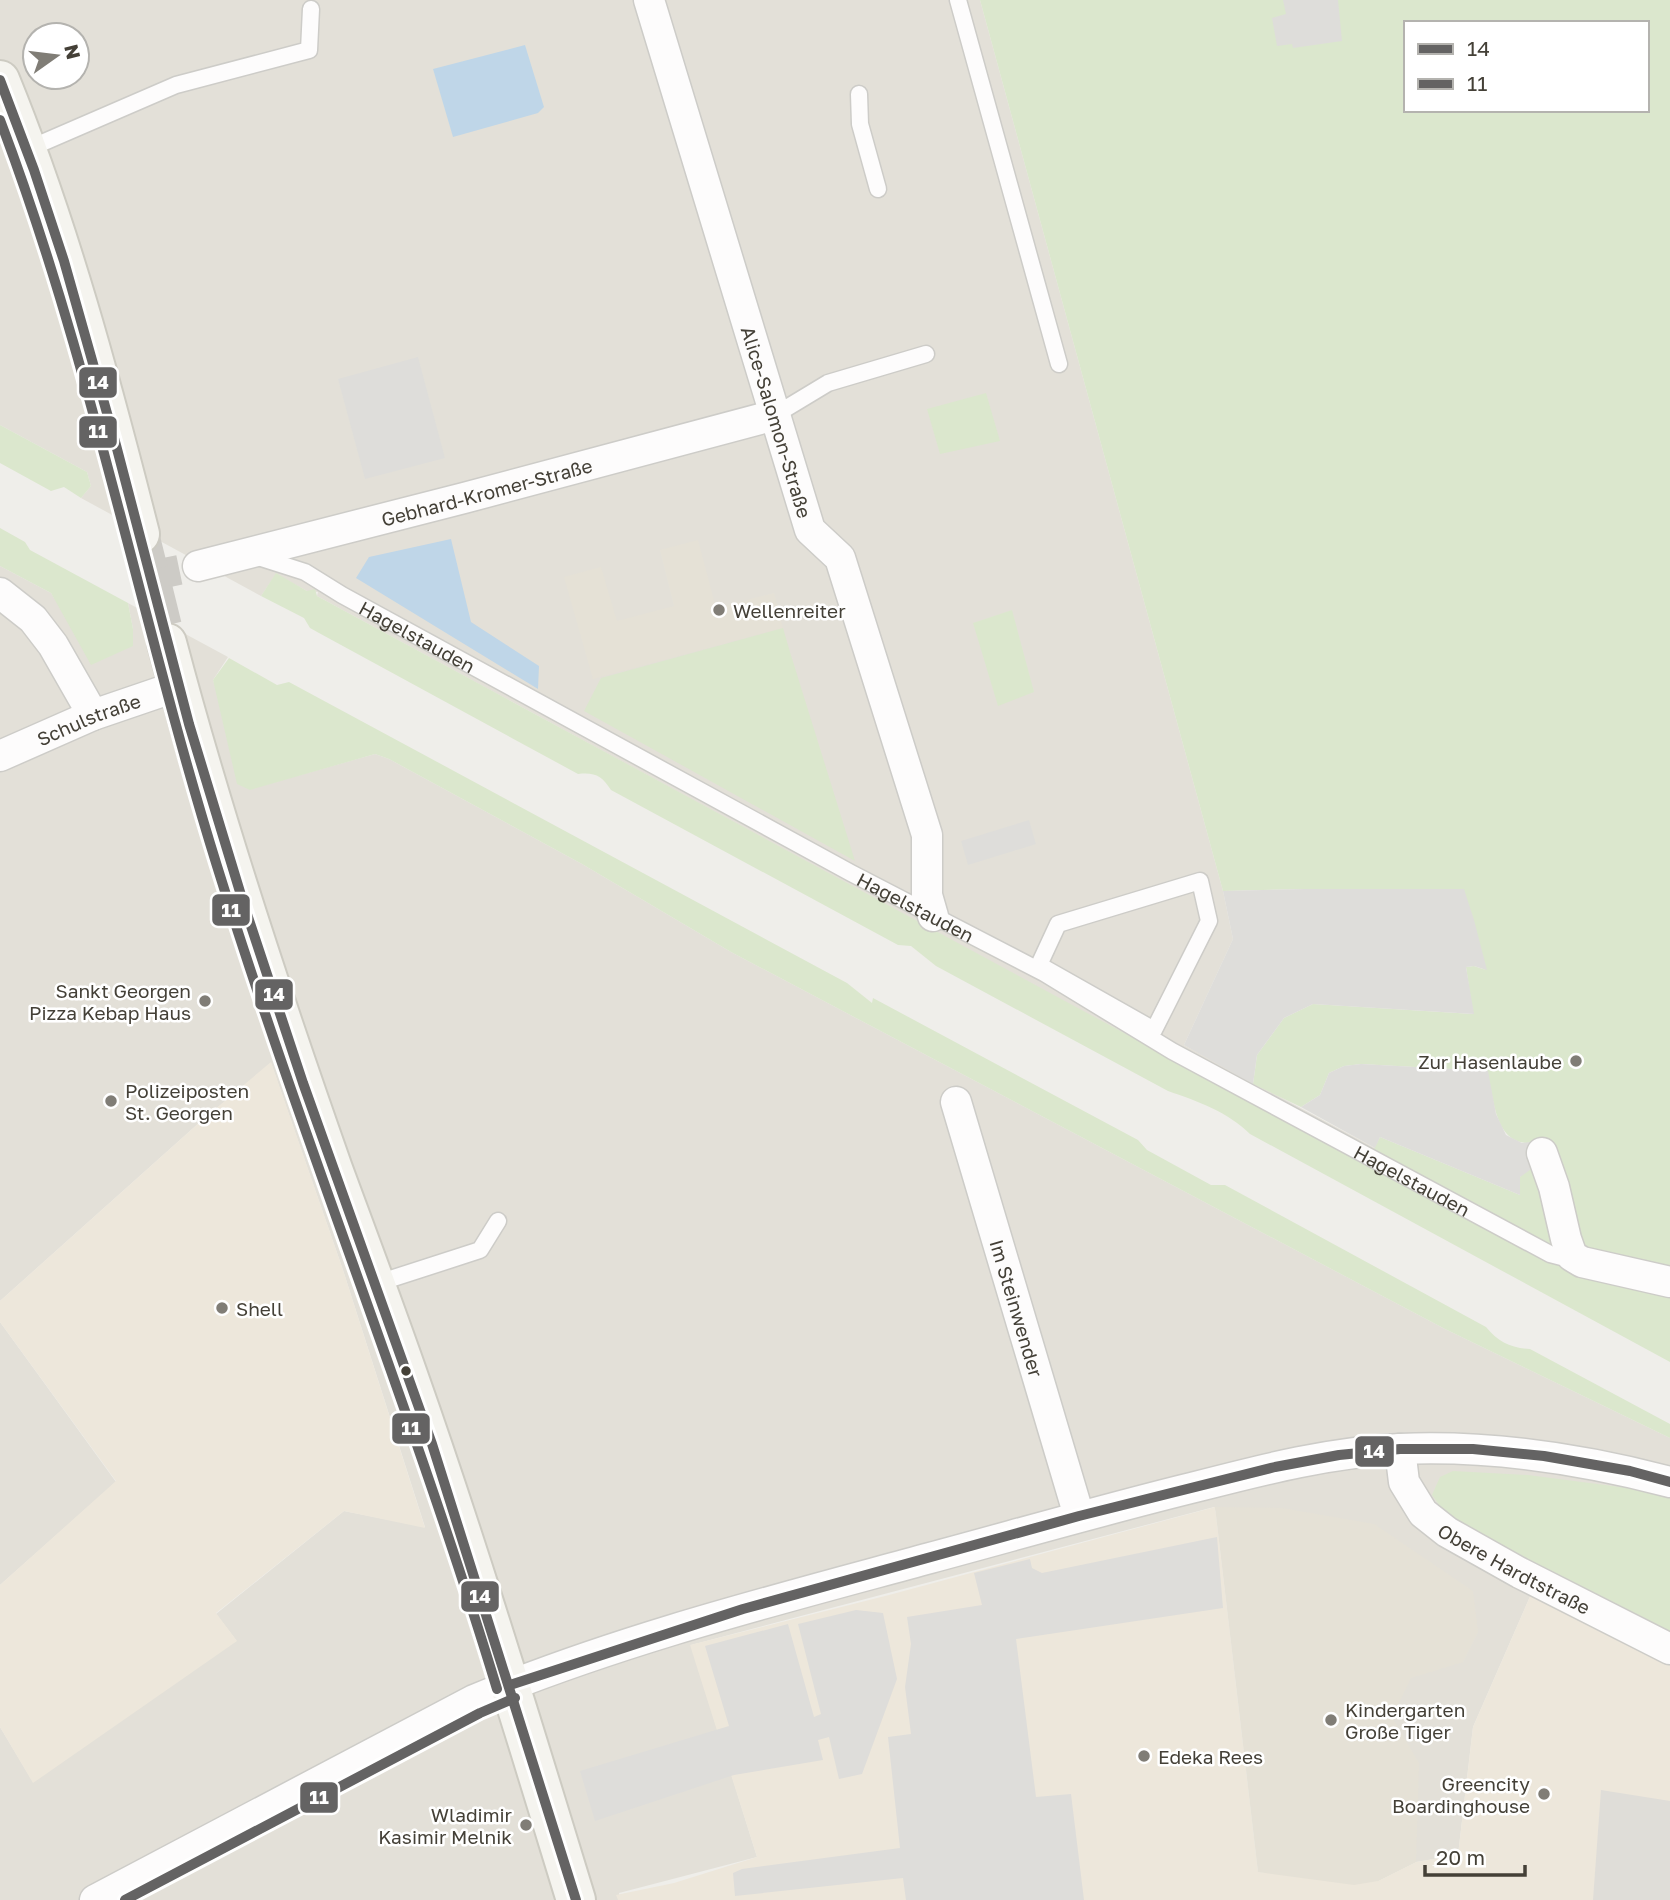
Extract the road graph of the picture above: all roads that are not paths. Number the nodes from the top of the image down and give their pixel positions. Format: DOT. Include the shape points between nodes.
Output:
graph roads {
  1 [pos="649,0"];
  2 [pos="958,0"];
  3 [pos="311,9"];
  4 [pos="0,80"];
  5 [pos="859,94"];
  6 [pos="28,149"];
  7 [pos="878,189"];
  8 [pos="926,354"];
  9 [pos="1059,364"];
  10 [pos="775,415"];
  11 [pos="139,534"];
  12 [pos="249,554"];
  13 [pos="198,566"];
  14 [pos="0,593"];
  15 [pos="167,643"];
  16 [pos="178,685"];
  17 [pos="93,715"];
  18 [pos="0,757"];
  19 [pos="933,916"];
  20 [pos="1058,924"];
  21 [pos="956,1102"];
  22 [pos="1542,1153"];
  23 [pos="498,1221"];
  24 [pos="1581,1262"];
  25 [pos="1670,1282"];
  26 [pos="375,1284"];
  27 [pos="1400,1449"];
  28 [pos="1670,1482"];
  29 [pos="1079,1516"];
  30 [pos="1670,1649"];
  31 [pos="509,1685"];
  32 [pos="95,1900"];
  33 [pos="576,1900"];
  1 -- 10 [label="street, Alice-Salomon-Straße"];
  2 -- 9 [label="lane"];
  3 -- 6 [label="lane" via="309,50 176,85"];
  4 -- 6 [label="street"];
  5 -- 7 [label="lane" via="860,124"];
  6 -- 11 [label="street" via="59,240"];
  8 -- 10 [label="lane" via="828,383"];
  10 -- 12 [label="street, Gebhard-Kromer-Straße"];
  10 -- 19 [label="street, Alice-Salomon-Straße" via="810,530 841,558 927,835 927,895"];
  12 -- 13 [label="street, Gebhard-Kromer-Straße"];
  12 -- 19 [label="lane, Hagelstauden" via="305,572"];
  14 -- 17 [label="street" via="33,619 53,645"];
  15 -- 16 [label="street"];
  16 -- 17 [label="street, Schulstraße"];
  16 -- 26 [label="street" via="238,887"];
  17 -- 18 [label="street, Schulstraße"];
  19 -- 24 [label="lane, Hagelstauden" via="1044,974 1172,1051 1550,1254"];
  20 -- 20 [label="lane" via="1200,881 1209,922 1154,1030 1039,965"];
  21 -- 29 [label="street, Im Steinwender"];
  22 -- 24 [label="street" via="1572,1256"];
  23 -- 26 [label="lane" via="480,1250"];
  24 -- 25 [label="street, Hagelstauden"];
  26 -- 31 [label="street"];
  27 -- 28 [label="street" via="1473,1449 1544,1456"];
  27 -- 29 [label="street" via="1275,1467"];
  27 -- 30 [label="street, Obere Hardtstraße" via="1404,1482 1423,1513 1447,1532"];
  29 -- 31 [label="street" via="692,1624"];
  31 -- 32 [label="street"];
  31 -- 33 [label="street"];
}
